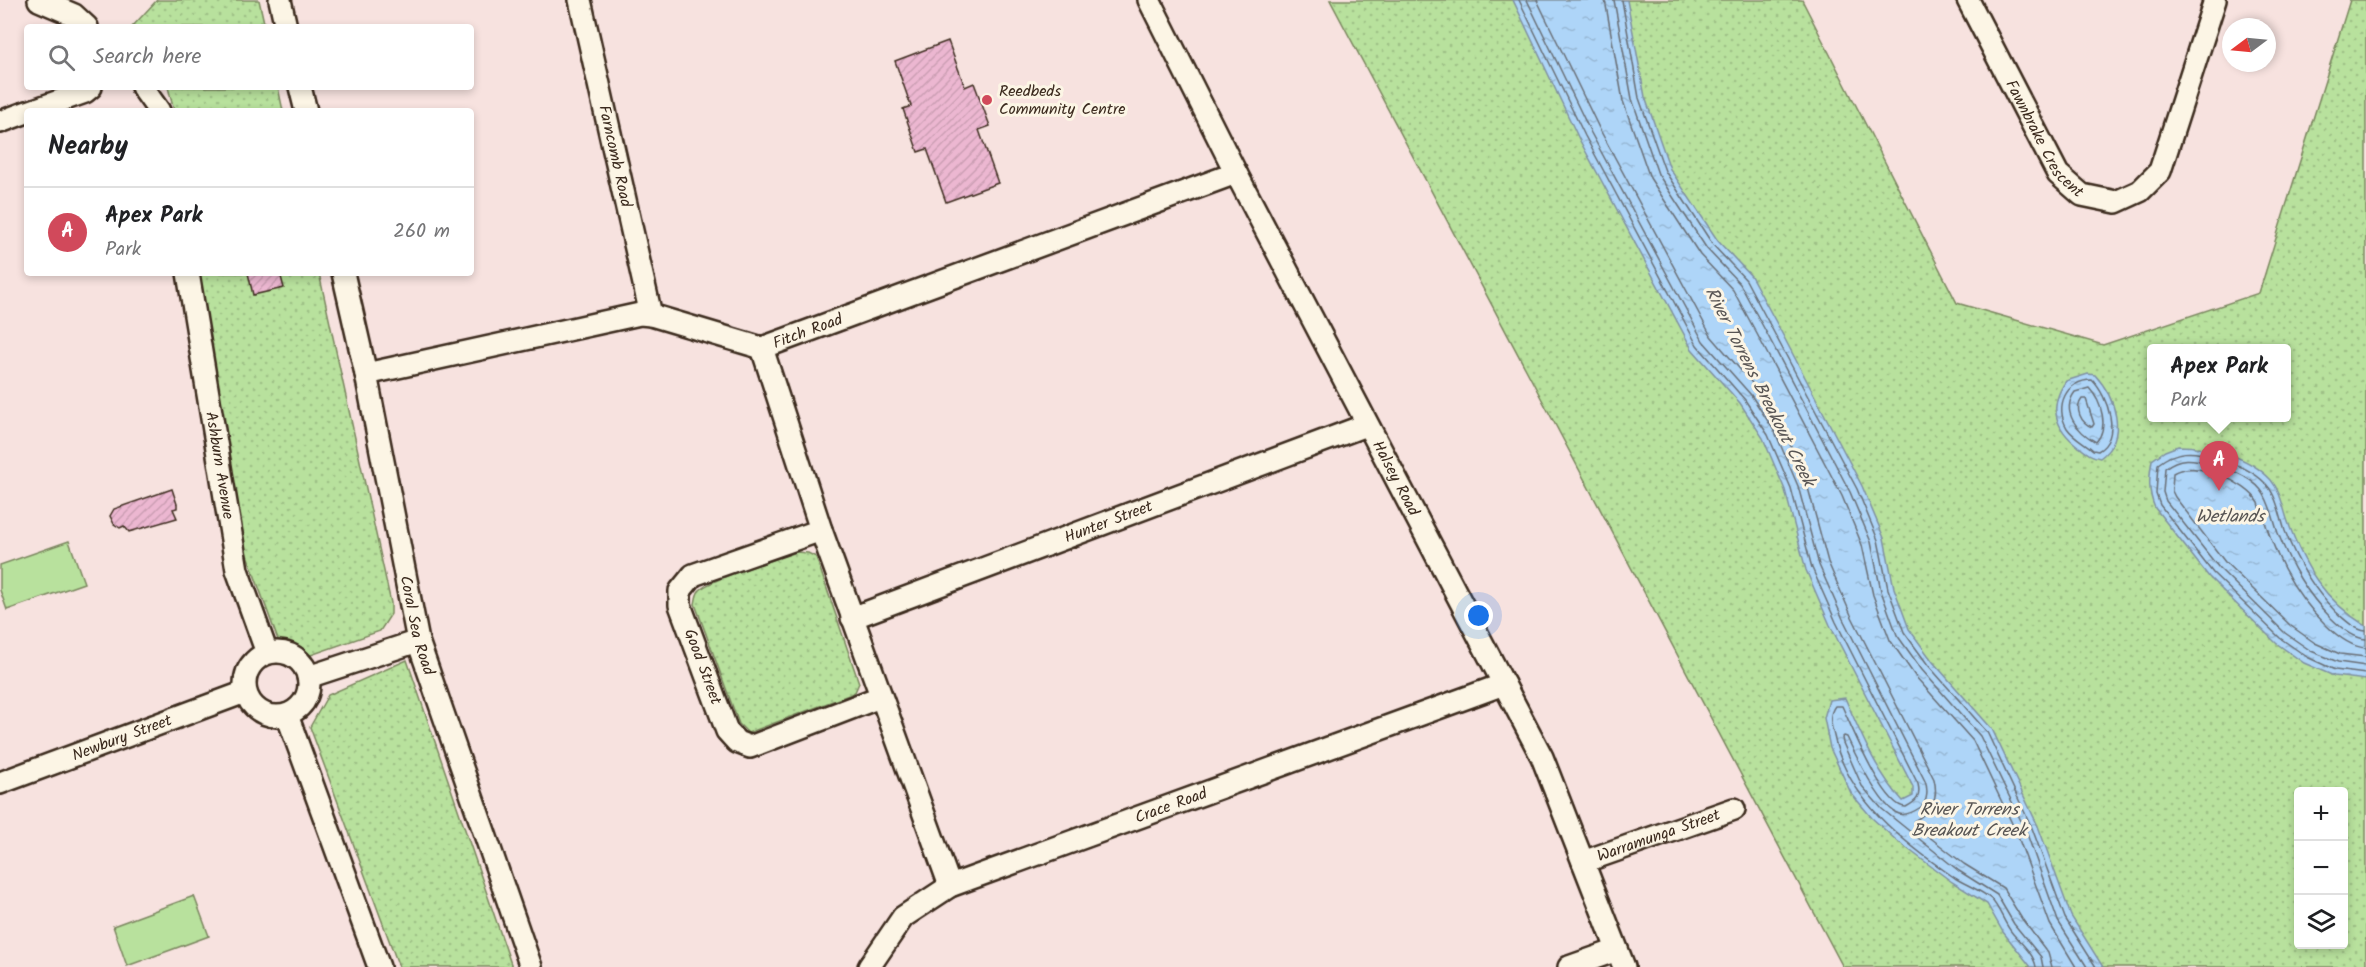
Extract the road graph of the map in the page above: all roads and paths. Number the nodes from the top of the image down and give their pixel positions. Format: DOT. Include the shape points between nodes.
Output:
graph roads {
  1 [pos="39,0"];
  2 [pos="280,0"];
  3 [pos="580,0"];
  4 [pos="1149,0"];
  5 [pos="1968,0"];
  6 [pos="2215,0"];
  7 [pos="84,24"];
  8 [pos="285,24"];
  9 [pos="87,90"];
  10 [pos="144,90"];
  11 [pos="301,90"];
  12 [pos="40,108"];
  13 [pos="157,108"];
  14 [pos="305,108"];
  15 [pos="24,114"];
  16 [pos="0,122"];
  17 [pos="1236,173"];
  18 [pos="188,276"];
  19 [pos="344,276"];
  20 [pos="651,315"];
  21 [pos="762,348"];
  22 [pos="366,374"];
  23 [pos="1366,425"];
  24 [pos="821,530"];
  25 [pos="852,618"];
  26 [pos="418,641"];
  27 [pos="267,653"];
  28 [pos="308,677"];
  29 [pos="1504,684"];
  30 [pos="245,692"];
  31 [pos="880,698"];
  32 [pos="287,715"];
  33 [pos="0,783"];
  34 [pos="1734,809"];
  35 [pos="1583,862"];
  36 [pos="950,886"];
  37 [pos="1620,958"];
  38 [pos="378,967"];
  39 [pos="531,967"];
  40 [pos="869,967"];
  41 [pos="1569,967"];
  1 -- 7 [label="street" via="75,15"];
  2 -- 8 [label="street"];
  3 -- 20 [label="street, Farncomb Road"];
  4 -- 17 [label="street, Halsey Road"];
  5 -- 6 [label="street, Fawnbrake Crescent" via="2058,174 2082,195 2116,202 2140,191 2160,171"];
  9 -- 12 [label="street"];
  10 -- 13 [label="street"];
  11 -- 14 [label="street"];
  15 -- 16 [label="street"];
  17 -- 21 [label="street, Fitch Road"];
  17 -- 23 [label="street, Halsey Road"];
  18 -- 27 [label="street, Ashburn Avenue" via="237,570"];
  19 -- 22 [label="street, Coral Sea Road"];
  20 -- 21 [label="street, Fitch Road"];
  20 -- 22 [label="street, Fitch Road" via="629,315"];
  21 -- 24 [label="street"];
  22 -- 26 [label="street, Coral Sea Road"];
  23 -- 25 [label="street, Hunter Street"];
  23 -- 29 [label="street, Halsey Road"];
  24 -- 25 [label="street"];
  24 -- 31 [label="street, Good Street" via="693,575 680,591 680,605 727,731 742,745 750,747"];
  25 -- 31 [label="street"];
  26 -- 28 [label="street"];
  26 -- 39 [label="street, Coral Sea Road"];
  27 -- 28 [label="street" via="291,655"];
  27 -- 30 [label="street" via="250,666"];
  28 -- 32 [label="street" via="306,699"];
  29 -- 35 [label="street, Halsey Road" via="1542,757"];
  29 -- 36 [label="street, Crace Road"];
  30 -- 32 [label="street" via="262,713"];
  30 -- 33 [label="street, Newbury Street"];
  31 -- 36 [label="street"];
  32 -- 38 [label="street"];
  34 -- 35 [label="street, Warramunga Street"];
  35 -- 37 [label="street, Halsey Road"];
  36 -- 40 [label="street, Crace Road" via="903,917"];
  37 -- 41 [label="street"];
}
